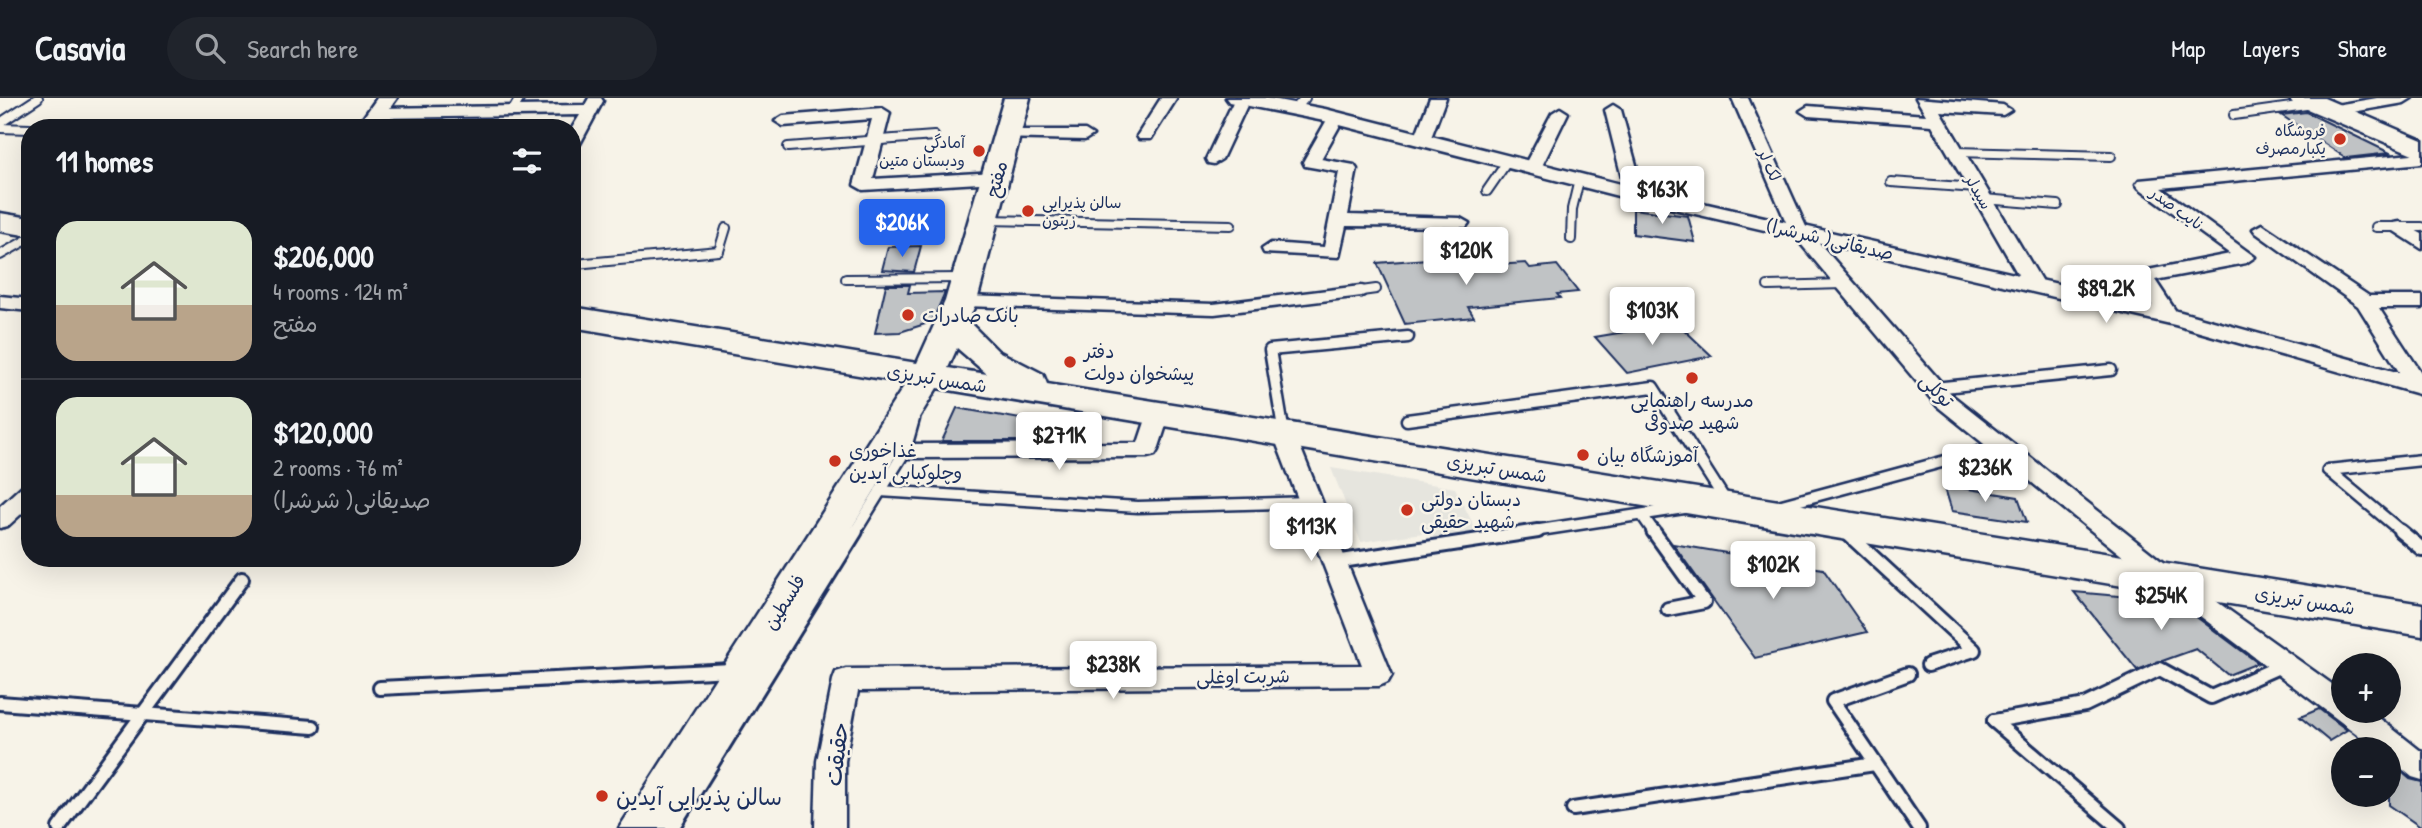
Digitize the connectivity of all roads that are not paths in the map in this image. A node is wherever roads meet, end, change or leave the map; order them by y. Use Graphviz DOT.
graph roads {
  1 [pos="38,98"];
  2 [pos="1017,98"];
  3 [pos="1169,98"];
  4 [pos="1438,98"];
  5 [pos="1740,98"];
  6 [pos="2404,98"];
  7 [pos="1239,99"];
  8 [pos="516,104"];
  9 [pos="593,104"];
  10 [pos="1300,104"];
  11 [pos="2315,104"];
  12 [pos="1930,108"];
  13 [pos="483,110"];
  14 [pos="1613,110"];
  15 [pos="2003,110"];
  16 [pos="1808,111"];
  17 [pos="1560,113"];
  18 [pos="2234,115"];
  19 [pos="374,116"];
  20 [pos="1336,118"];
  21 [pos="347,119"];
  22 [pos="476,119"];
  23 [pos="783,121"];
  24 [pos="0,126"];
  25 [pos="581,127"];
  26 [pos="21,128"];
  27 [pos="1007,135"];
  28 [pos="1085,135"];
  29 [pos="934,136"];
  30 [pos="1145,136"];
  31 [pos="875,139"];
  32 [pos="1422,140"];
  33 [pos="788,147"];
  34 [pos="2422,150"];
  35 [pos="1956,152"];
  36 [pos="2111,156"];
  37 [pos="2422,158"];
  38 [pos="1214,159"];
  39 [pos="1507,162"];
  40 [pos="1532,168"];
  41 [pos="996,177"];
  42 [pos="1579,180"];
  43 [pos="1891,182"];
  44 [pos="1487,191"];
  45 [pos="1635,194"];
  46 [pos="1980,194"];
  47 [pos="2058,205"];
  48 [pos="985,220"];
  49 [pos="1338,220"];
  50 [pos="0,222"];
  51 [pos="1460,223"];
  52 [pos="1231,225"];
  53 [pos="21,226"];
  54 [pos="2400,227"];
  55 [pos="2422,227"];
  56 [pos="726,228"];
  57 [pos="2376,228"];
  58 [pos="2262,229"];
  59 [pos="1799,231"];
  60 [pos="1571,239"];
  61 [pos="21,243"];
  62 [pos="2422,243"];
  63 [pos="1270,250"];
  64 [pos="0,255"];
  65 [pos="581,263"];
  66 [pos="846,279"];
  67 [pos="1844,284"];
  68 [pos="2034,285"];
  69 [pos="1768,286"];
  70 [pos="1376,289"];
  71 [pos="960,300"];
  72 [pos="0,302"];
  73 [pos="2365,302"];
  74 [pos="2422,302"];
  75 [pos="21,304"];
  76 [pos="2169,316"];
  77 [pos="581,319"];
  78 [pos="1408,337"];
  79 [pos="2110,370"];
  80 [pos="927,377"];
  81 [pos="2421,386"];
  82 [pos="1934,388"];
  83 [pos="1102,404"];
  84 [pos="1159,413"];
  85 [pos="1407,420"];
  86 [pos="1284,434"];
  87 [pos="2001,446"];
  88 [pos="905,451"];
  89 [pos="2422,460"];
  90 [pos="880,491"];
  91 [pos="16,497"];
  92 [pos="1311,502"];
  93 [pos="1735,507"];
  94 [pos="1642,515"];
  95 [pos="0,520"];
  96 [pos="1838,524"];
  97 [pos="2422,549"];
  98 [pos="1335,562"];
  99 [pos="2165,577"];
  100 [pos="242,579"];
  101 [pos="1668,609"];
  102 [pos="2422,620"];
  103 [pos="2287,663"];
  104 [pos="1928,664"];
  105 [pos="742,670"];
  106 [pos="1908,674"];
  107 [pos="846,680"];
  108 [pos="380,688"];
  109 [pos="2331,698"];
  110 [pos="0,702"];
  111 [pos="142,714"];
  112 [pos="2365,723"];
  113 [pos="313,727"];
  114 [pos="1875,764"];
  115 [pos="2422,768"];
  116 [pos="1573,809"];
  117 [pos="59,828"];
  118 [pos="643,828"];
  119 [pos="672,828"];
  120 [pos="830,828"];
  121 [pos="1919,828"];
  122 [pos="2119,828"];
  1 -- 24 [label="lane"];
  2 -- 27 [label="main road, مفتح"];
  3 -- 30 [label="street"];
  4 -- 32 [label="street"];
  5 -- 59 [label="street, لک لر"];
  6 -- 11 [label="street"];
  7 -- 10 [label="street, (شرشرا )صدیقانی"];
  7 -- 38 [label="street"];
  8 -- 9 [label="street"];
  8 -- 13 [label="street"];
  9 -- 25 [label="street"];
  10 -- 20 [label="street, (شرشرا )صدیقانی"];
  11 -- 18 [label="lane"];
  11 -- 34 [label="main road"];
  12 -- 15 [label="street"];
  12 -- 16 [label="street"];
  12 -- 35 [label="street, سیدلر"];
  13 -- 19 [label="street"];
  13 -- 22 [label="street"];
  14 -- 45 [label="street"];
  17 -- 40 [label="street"];
  19 -- 21 [label="lane"];
  20 -- 32 [label="street, (شرشرا )صدیقانی"];
  20 -- 49 [label="street"];
  23 -- 31 [label="street"];
  24 -- 26 [label="lane"];
  27 -- 28 [label="street"];
  27 -- 41 [label="main road, مفتح"];
  29 -- 31 [label="lane"];
  31 -- 33 [label="lane"];
  31 -- 41 [label="street"];
  32 -- 39 [label="street, (شرشرا )صدیقانی"];
  35 -- 36 [label="lane"];
  35 -- 46 [label="street, سیدلر"];
  37 -- 76 [label="street, نایب صدر"];
  39 -- 40 [label="street, (شرشرا )صدیقانی"];
  39 -- 44 [label="lane"];
  40 -- 42 [label="street, (شرشرا )صدیقانی"];
  41 -- 48 [label="main road, مفتح"];
  42 -- 45 [label="street, (شرشرا )صدیقانی"];
  42 -- 60 [label="lane"];
  43 -- 46 [label="lane"];
  45 -- 59 [label="street, (شرشرا )صدیقانی"];
  46 -- 47 [label="lane"];
  46 -- 68 [label="street, سیدلر"];
  48 -- 52 [label="lane"];
  48 -- 71 [label="main road, مفتح"];
  49 -- 51 [label="street"];
  49 -- 63 [label="street"];
  50 -- 53 [label="main road"];
  54 -- 55 [label="lane"];
  54 -- 57 [label="lane"];
  54 -- 62 [label="street"];
  56 -- 65 [label="lane"];
  58 -- 73 [label="street"];
  59 -- 67 [label="street, توکلی"];
  59 -- 68 [label="street, (شرشرا )صدیقانی"];
  61 -- 64 [label="lane"];
  66 -- 71 [label="lane"];
  67 -- 69 [label="lane"];
  67 -- 82 [label="street, توکلی"];
  68 -- 76 [label="street, (شرشرا )صدیقانی"];
  70 -- 71 [label="lane"];
  71 -- 80 [label="main road, مفتح"];
  71 -- 83 [label="main road"];
  72 -- 75 [label="street"];
  73 -- 74 [label="street"];
  73 -- 81 [label="street"];
  76 -- 81 [label="street, (شرشرا )صدیقانی"];
  77 -- 80 [label="main road, شمس تبریزی"];
  78 -- 86 [label="lane"];
  79 -- 82 [label="lane"];
  80 -- 83 [label="main road, شمس تبریزی"];
  80 -- 88 [label="lane"];
  80 -- 105 [label="main road, فلسطین"];
  82 -- 87 [label="street, توکلی"];
  83 -- 84 [label="main road, شمس تبریزی"];
  84 -- 86 [label="main road, شمس تبریزی"];
  84 -- 88 [label="street"];
  85 -- 93 [label="lane"];
  86 -- 92 [label="street, شربت اوغلی"];
  86 -- 93 [label="main road, شمس تبریزی"];
  87 -- 93 [label="lane"];
  87 -- 99 [label="street, توکلی"];
  88 -- 90 [label="lane"];
  89 -- 97 [label="lane"];
  90 -- 92 [label="lane"];
  90 -- 119 [label="lane"];
  91 -- 95 [label="street"];
  92 -- 98 [label="street, شربت اوغلی"];
  93 -- 94 [label="lane"];
  93 -- 96 [label="main road, شمس تبریزی"];
  94 -- 98 [label="lane"];
  94 -- 101 [label="lane"];
  96 -- 99 [label="main road, شمس تبریزی"];
  96 -- 104 [label="lane"];
  98 -- 107 [label="street, شربت اوغلی"];
  99 -- 102 [label="main road, شمس تبریزی"];
  99 -- 103 [label="street, توکلی"];
  100 -- 111 [label="lane"];
  103 -- 109 [label="street, توکلی"];
  103 -- 122 [label="lane"];
  105 -- 108 [label="lane"];
  105 -- 118 [label="main road, فلسطین"];
  106 -- 114 [label="lane"];
  107 -- 120 [label="street, حقیقت"];
  110 -- 111 [label="lane"];
  111 -- 113 [label="lane"];
  111 -- 117 [label="lane"];
  112 -- 115 [label="street"];
  114 -- 116 [label="lane"];
  114 -- 121 [label="lane"];
}
